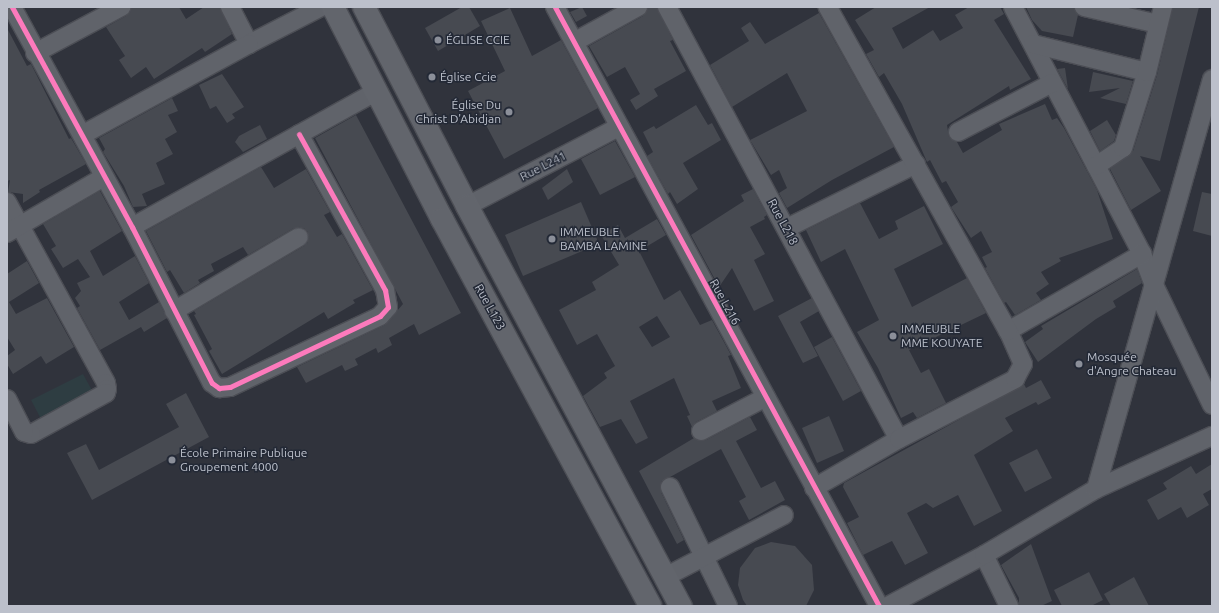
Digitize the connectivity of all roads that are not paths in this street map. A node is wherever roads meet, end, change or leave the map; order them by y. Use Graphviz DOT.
graph roads {
  1 [pos="12,7"];
  2 [pos="121,7"];
  3 [pos="230,7"];
  4 [pos="321,7"];
  5 [pos="333,7"];
  6 [pos="364,7"];
  7 [pos="555,7"];
  8 [pos="638,7"];
  9 [pos="667,7"];
  10 [pos="828,7"];
  11 [pos="1013,7"];
  12 [pos="1084,7"];
  13 [pos="1163,7"];
  14 [pos="1158,24"];
  15 [pos="574,42"];
  16 [pos="249,44"];
  17 [pos="1033,44"];
  18 [pos="35,53"];
  19 [pos="1147,72"];
  20 [pos="1212,79"];
  21 [pos="1052,83"];
  22 [pos="376,92"];
  23 [pos="619,127"];
  24 [pos="1204,127"];
  25 [pos="958,132"];
  26 [pos="299,134"];
  27 [pos="82,135"];
  28 [pos="916,164"];
  29 [pos="1096,166"];
  30 [pos="104,177"];
  31 [pos="7,202"];
  32 [pos="467,206"];
  33 [pos="132,227"];
  34 [pos="787,228"];
  35 [pos="13,230"];
  36 [pos="299,237"];
  37 [pos="1142,254"];
  38 [pos="1154,285"];
  39 [pos="174,311"];
  40 [pos="1008,331"];
  41 [pos="766,397"];
  42 [pos="7,399"];
  43 [pos="1212,405"];
  44 [pos="701,431"];
  45 [pos="1212,436"];
  46 [pos="899,438"];
  47 [pos="670,488"];
  48 [pos="814,488"];
  49 [pos="1096,490"];
  50 [pos="784,516"];
  51 [pos="984,555"];
  52 [pos="705,559"];
  53 [pos="665,578"];
  54 [pos="650,606"];
  55 [pos="681,606"];
  56 [pos="728,606"];
  57 [pos="879,606"];
  58 [pos="888,606"];
  59 [pos="1009,606"];
  1 -- 18 [label="street"];
  2 -- 18 [label="street"];
  3 -- 16 [label="street"];
  4 -- 16 [label="street"];
  5 -- 22 [label="main road, Rue L123"];
  6 -- 32 [label="main road"];
  7 -- 15 [label="street, Rue L216"];
  8 -- 15 [label="street"];
  9 -- 34 [label="street, Rue L218"];
  10 -- 28 [label="street"];
  11 -- 17 [label="street"];
  12 -- 14 [label="street"];
  13 -- 14 [label="street"];
  14 -- 19 [label="street"];
  15 -- 23 [label="street, Rue L216"];
  16 -- 27 [label="street"];
  17 -- 19 [label="street"];
  17 -- 21 [label="street"];
  18 -- 27 [label="street"];
  19 -- 29 [label="street"];
  20 -- 24 [label="street"];
  21 -- 25 [label="street"];
  21 -- 29 [label="street"];
  22 -- 26 [label="street"];
  22 -- 54 [label="main road, Rue L123"];
  23 -- 32 [label="street, Rue L241"];
  23 -- 41 [label="street, Rue L216"];
  24 -- 38 [label="street"];
  26 -- 33 [label="street"];
  26 -- 39 [label="street"];
  27 -- 30 [label="street"];
  28 -- 34 [label="street"];
  28 -- 40 [label="street"];
  29 -- 37 [label="street"];
  30 -- 33 [label="street"];
  30 -- 35 [label="street"];
  31 -- 35 [label="street"];
  32 -- 53 [label="main road"];
  33 -- 39 [label="street"];
  34 -- 46 [label="street, Rue L218"];
  35 -- 42 [label="street"];
  36 -- 39 [label="street"];
  37 -- 38 [label="street"];
  37 -- 40 [label="street"];
  38 -- 43 [label="street"];
  38 -- 49 [label="street"];
  40 -- 46 [label="street"];
  41 -- 44 [label="street"];
  41 -- 48 [label="street, Rue L216"];
  45 -- 49 [label="street"];
  46 -- 48 [label="street"];
  47 -- 52 [label="street"];
  48 -- 57 [label="street, Rue L216"];
  49 -- 51 [label="street"];
  50 -- 52 [label="street"];
  51 -- 58 [label="street"];
  51 -- 59 [label="street"];
  52 -- 53 [label="street"];
  52 -- 56 [label="street"];
  53 -- 55 [label="main road"];
}
